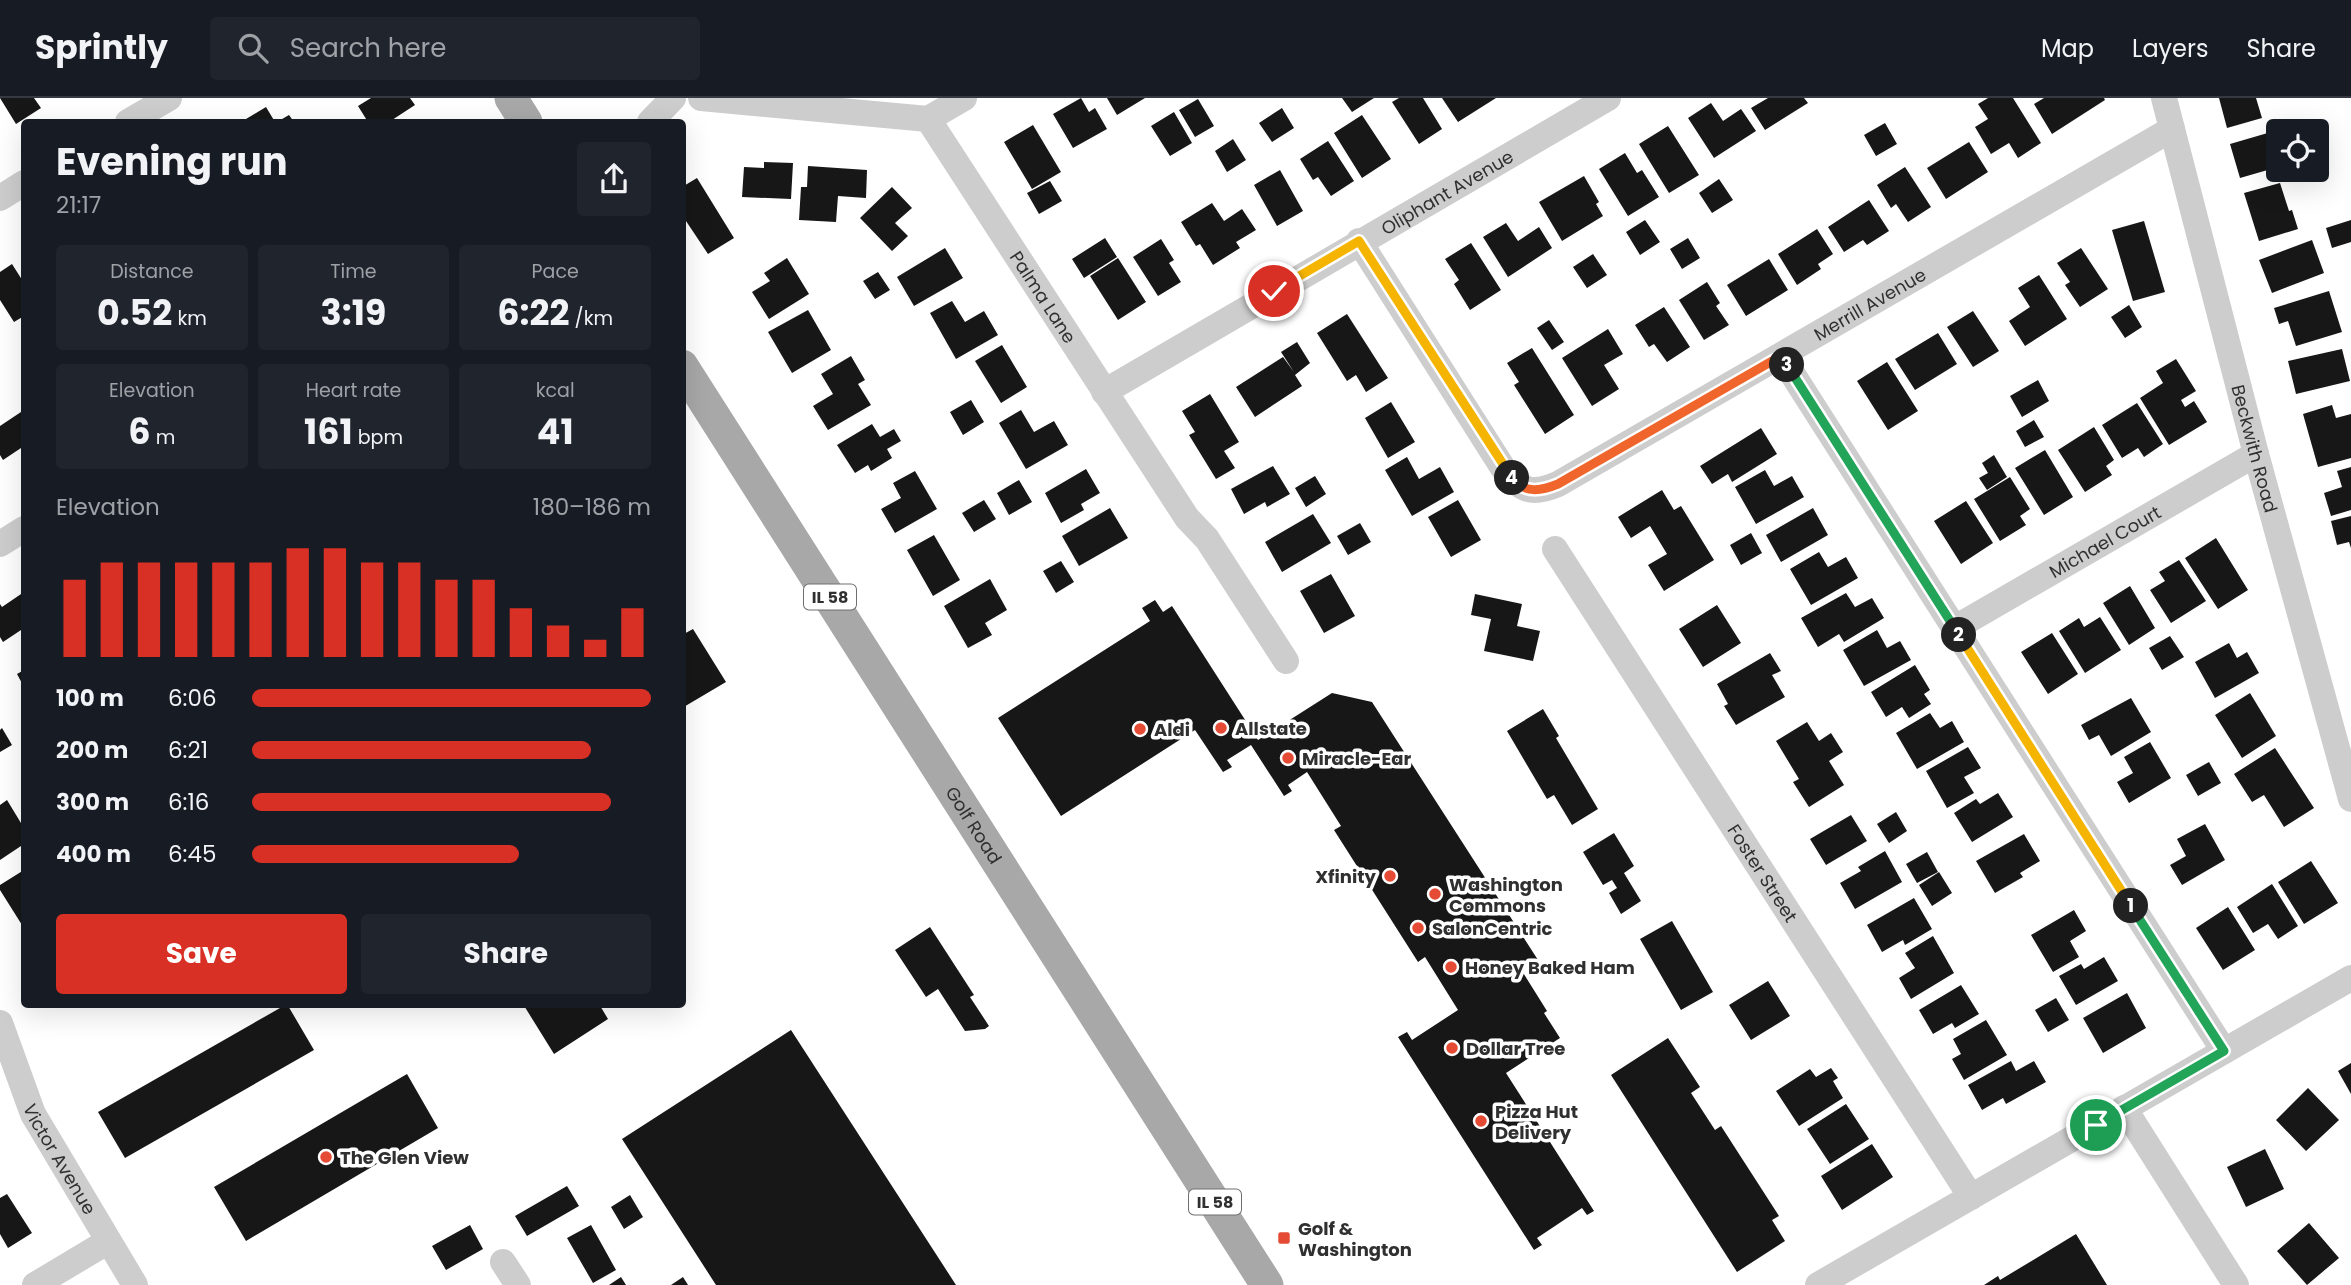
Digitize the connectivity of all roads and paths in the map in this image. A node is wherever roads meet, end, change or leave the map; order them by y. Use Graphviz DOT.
graph roads {
  1 [pos="169,98"];
  2 [pos="511,98"];
  3 [pos="673,98"];
  4 [pos="701,98"];
  5 [pos="964,98"];
  6 [pos="1608,98"];
  7 [pos="2164,98"];
  8 [pos="133,119"];
  9 [pos="524,119"];
  10 [pos="653,119"];
  11 [pos="928,119"];
  12 [pos="2172,128"];
  13 [pos="21,185"];
  14 [pos="0,198"];
  15 [pos="1359,241"];
  16 [pos="1781,356"];
  17 [pos="686,372"];
  18 [pos="1104,392"];
  19 [pos="2256,454"];
  20 [pos="21,531"];
  21 [pos="0,544"];
  22 [pos="1555,549"];
  23 [pos="1955,628"];
  24 [pos="1286,661"];
  25 [pos="2351,799"];
  26 [pos="2351,978"];
  27 [pos="0,1023"];
  28 [pos="2224,1051"];
  29 [pos="2124,1108"];
  30 [pos="1971,1196"];
  31 [pos="107,1242"];
  32 [pos="503,1262"];
  33 [pos="35,1285"];
  34 [pos="135,1285"];
  35 [pos="518,1285"];
  36 [pos="1267,1285"];
  37 [pos="1818,1285"];
  38 [pos="2236,1285"];
  1 -- 8 [label="street"];
  2 -- 9 [label="main road"];
  3 -- 10 [label="street"];
  4 -- 11 [label="street"];
  5 -- 11 [label="street"];
  6 -- 15 [label="street, Oliphant Avenue"];
  7 -- 12 [label="street, Beckwith Road"];
  11 -- 18 [label="street, Palma Lane"];
  12 -- 16 [label="street, Merrill Avenue"];
  12 -- 19 [label="street, Beckwith Road"];
  13 -- 14 [label="street"];
  15 -- 16 [label="street, Merrill Avenue"];
  15 -- 18 [label="street, Oliphant Avenue"];
  16 -- 23 [label="street"];
  17 -- 36 [label="main road, Golf Road / IL 58"];
  18 -- 24 [label="street, Palma Lane"];
  19 -- 23 [label="street, Michael Court"];
  19 -- 25 [label="street, Beckwith Road"];
  20 -- 21 [label="street"];
  22 -- 30 [label="street, Foster Street"];
  23 -- 28 [label="street"];
  26 -- 28 [label="street"];
  27 -- 31 [label="street, Victor Avenue"];
  28 -- 29 [label="street"];
  29 -- 30 [label="street"];
  29 -- 38 [label="street"];
  30 -- 37 [label="street"];
  31 -- 33 [label="street"];
  31 -- 34 [label="street, Victor Avenue"];
  32 -- 35 [label="street"];
}
